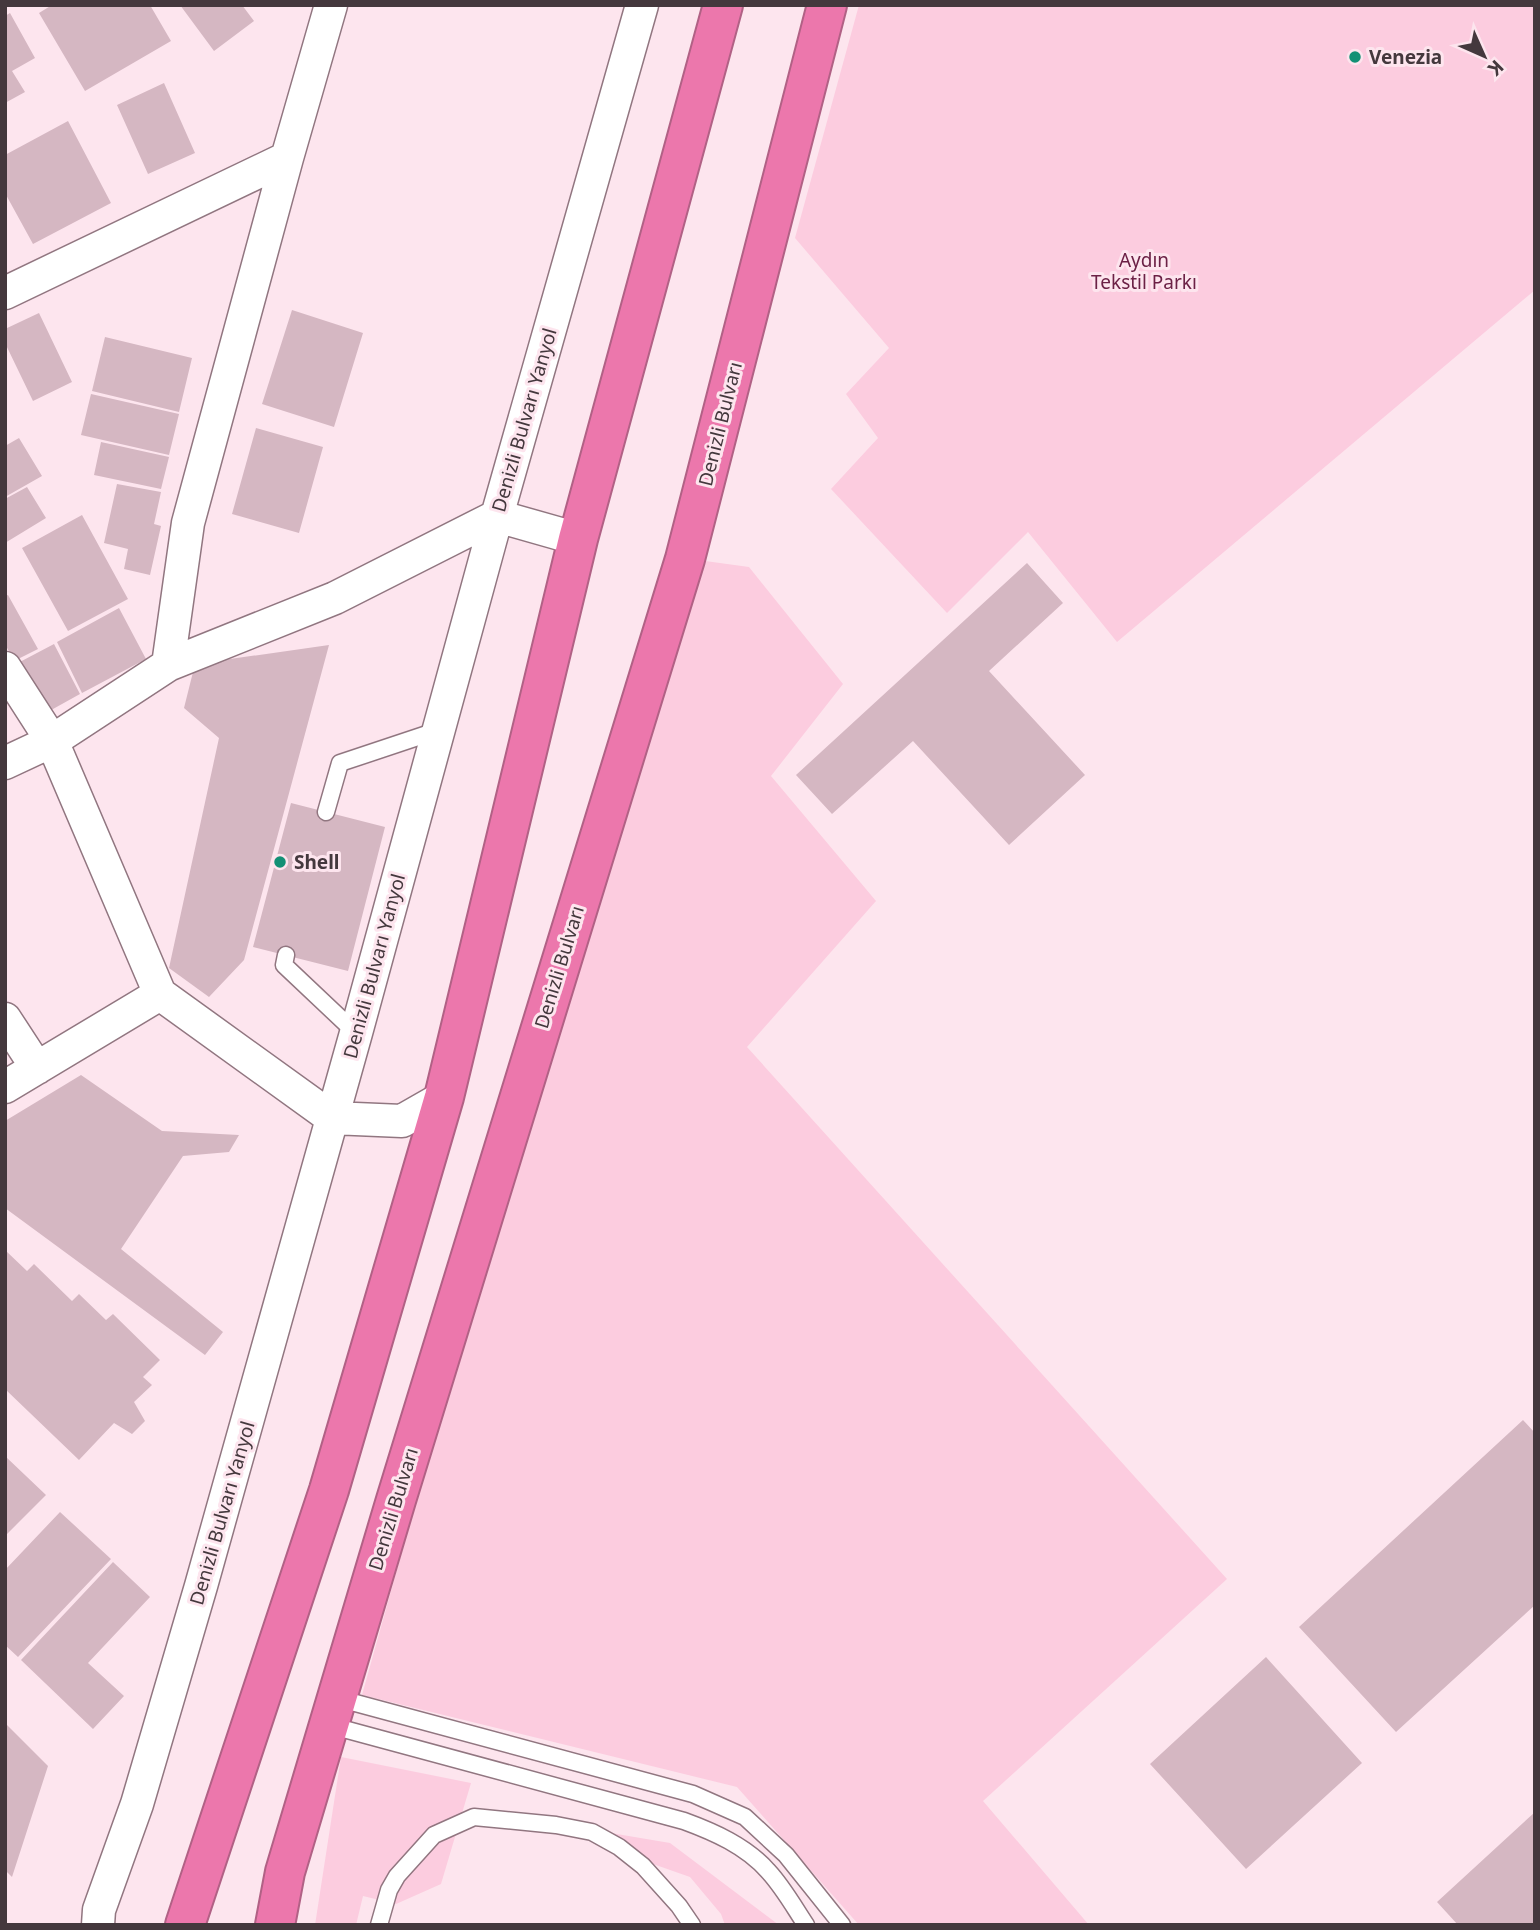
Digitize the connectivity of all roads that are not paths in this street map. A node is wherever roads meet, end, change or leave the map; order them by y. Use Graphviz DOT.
graph roads {
  1 [pos="331,5"];
  2 [pos="642,5"];
  3 [pos="723,5"];
  4 [pos="827,5"];
  5 [pos="287,158"];
  6 [pos="5,293"];
  7 [pos="496,516"];
  8 [pos="578,539"];
  9 [pos="168,665"];
  10 [pos="5,668"];
  11 [pos="439,730"];
  12 [pos="52,741"];
  13 [pos="5,763"];
  14 [pos="326,812"];
  15 [pos="286,955"];
  16 [pos="160,994"];
  17 [pos="5,1019"];
  18 [pos="356,1034"];
  19 [pos="37,1068"];
  20 [pos="5,1087"];
  21 [pos="444,1097"];
  22 [pos="332,1118"];
  23 [pos="333,1711"];
  24 [pos="98,1925"];
  25 [pos="186,1925"];
  26 [pos="275,1925"];
  27 [pos="379,1925"];
  28 [pos="692,1925"];
  29 [pos="806,1925"];
  30 [pos="842,1925"];
  1 -- 5 [label="street"];
  2 -- 7 [label="street, Denizli Bulvarı Yanyol"];
  3 -- 8 [label="highway"];
  4 -- 23 [label="highway, Denizli Bulvarı"];
  5 -- 6 [label="street"];
  5 -- 9 [label="street"];
  7 -- 8 [label="street"];
  7 -- 9 [label="street"];
  7 -- 11 [label="street, Denizli Bulvarı Yanyol"];
  8 -- 21 [label="highway"];
  9 -- 12 [label="street"];
  10 -- 12 [label="street"];
  11 -- 14 [label="lane"];
  11 -- 18 [label="street, Denizli Bulvarı Yanyol"];
  12 -- 13 [label="street"];
  12 -- 16 [label="street"];
  15 -- 18 [label="lane"];
  16 -- 19 [label="street"];
  16 -- 22 [label="street"];
  17 -- 19 [label="street"];
  18 -- 22 [label="street, Denizli Bulvarı Yanyol"];
  19 -- 20 [label="street"];
  21 -- 22 [label="street"];
  21 -- 25 [label="highway"];
  22 -- 24 [label="street, Denizli Bulvarı Yanyol"];
  23 -- 26 [label="highway, Denizli Bulvarı"];
  23 -- 29 [label="lane"];
  23 -- 30 [label="lane"];
  27 -- 28 [label="lane"];
}
